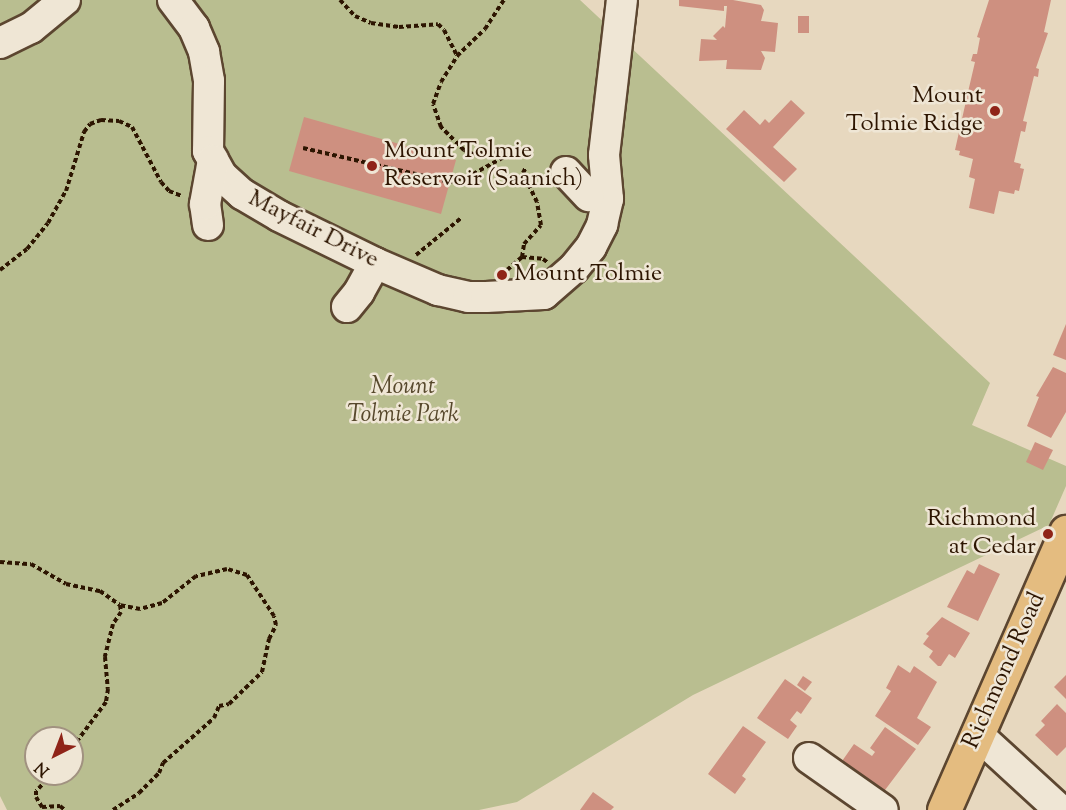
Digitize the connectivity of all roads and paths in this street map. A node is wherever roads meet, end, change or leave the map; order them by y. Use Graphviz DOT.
graph roads {
  1 [pos="65,0"];
  2 [pos="174,0"];
  3 [pos="340,0"];
  4 [pos="504,0"];
  5 [pos="622,0"];
  6 [pos="0,43"];
  7 [pos="457,56"];
  8 [pos="303,148"];
  9 [pos="604,155"];
  10 [pos="213,160"];
  11 [pos="526,167"];
  12 [pos="566,171"];
  13 [pos="588,196"];
  14 [pos="207,214"];
  15 [pos="461,218"];
  16 [pos="522,257"];
  17 [pos="534,257"];
  18 [pos="375,263"];
  19 [pos="0,270"];
  20 [pos="402,275"];
  21 [pos="512,285"];
  22 [pos="347,307"];
  23 [pos="1066,532"];
  24 [pos="0,561"];
  25 [pos="120,605"];
  26 [pos="84,732"];
  27 [pos="977,734"];
  28 [pos="809,758"];
  29 [pos="41,786"];
  30 [pos="65,810"];
  31 [pos="113,810"];
  32 [pos="883,810"];
  33 [pos="944,810"];
  34 [pos="1060,810"];
  1 -- 6 [label="street"];
  2 -- 10 [label="street, Mayfair Drive"];
  3 -- 7 [label="path"];
  4 -- 7 [label="path"];
  5 -- 9 [label="street, Mayfair Drive"];
  7 -- 8 [label="path"];
  9 -- 13 [label="street, Mayfair Drive"];
  9 -- 21 [label="street, Mayfair Drive"];
  10 -- 14 [label="street"];
  10 -- 18 [label="street, Mayfair Drive"];
  11 -- 16 [label="path"];
  12 -- 13 [label="street"];
  13 -- 21 [label="street, Mayfair Drive"];
  14 -- 19 [label="path"];
  15 -- 20 [label="path"];
  16 -- 17 [label="path"];
  16 -- 21 [label="path"];
  18 -- 20 [label="street, Mayfair Drive"];
  18 -- 22 [label="street"];
  20 -- 21 [label="street, Mayfair Drive"];
  23 -- 27 [label="main road, Richmond Road"];
  24 -- 25 [label="path"];
  25 -- 26 [label="path"];
  25 -- 31 [label="path"];
  27 -- 33 [label="main road, Richmond Road"];
  27 -- 34 [label="street"];
  28 -- 32 [label="street"];
  29 -- 30 [label="path"];
}
